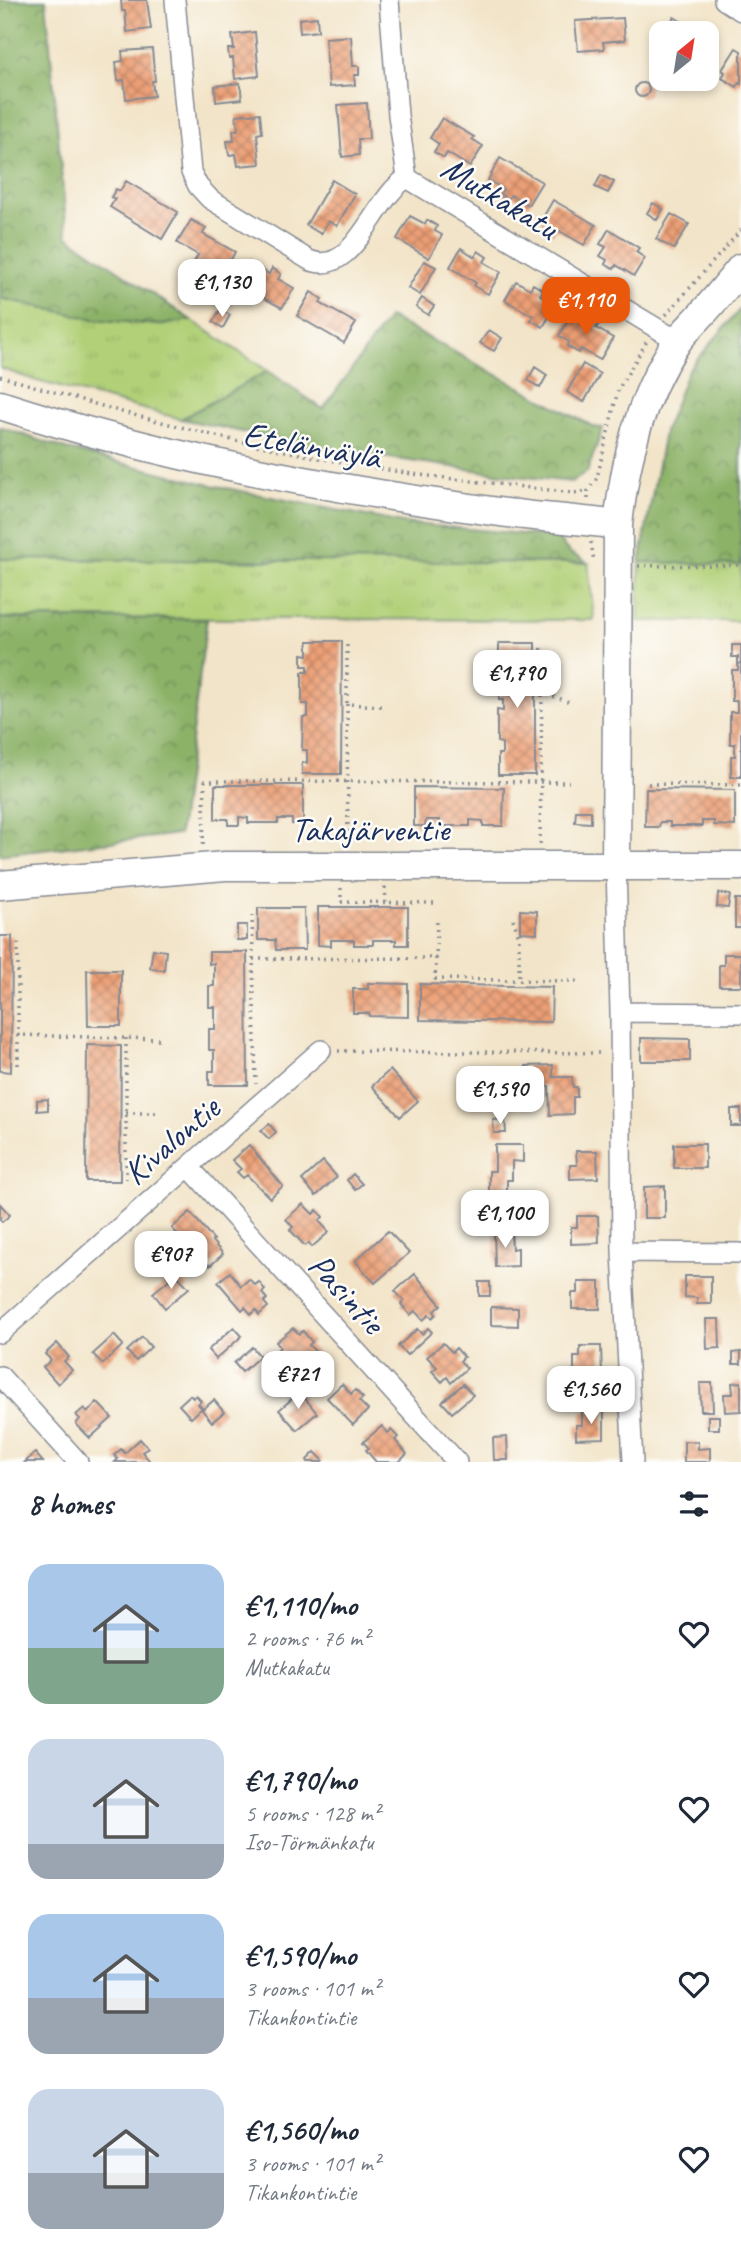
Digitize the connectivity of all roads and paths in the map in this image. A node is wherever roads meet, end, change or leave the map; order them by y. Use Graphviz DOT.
graph roads {
  1 [pos="175,0"];
  2 [pos="389,0"];
  3 [pos="398,0"];
  4 [pos="724,0"];
  5 [pos="741,11"];
  6 [pos="407,178"];
  7 [pos="741,268"];
  8 [pos="678,341"];
  9 [pos="0,376"];
  10 [pos="0,405"];
  11 [pos="588,491"];
  12 [pos="618,525"];
  13 [pos="741,565"];
  14 [pos="618,567"];
  15 [pos="347,645"];
  16 [pos="541,648"];
  17 [pos="542,692"];
  18 [pos="572,703"];
  19 [pos="347,704"];
  20 [pos="381,706"];
  21 [pos="348,781"];
  22 [pos="541,782"];
  23 [pos="569,782"];
  24 [pos="648,784"];
  25 [pos="741,785"];
  26 [pos="540,845"];
  27 [pos="203,846"];
  28 [pos="344,855"];
  29 [pos="616,866"];
  30 [pos="741,866"];
  31 [pos="0,885"];
  32 [pos="436,903"];
  33 [pos="253,915"];
  34 [pos="437,918"];
  35 [pos="513,919"];
  36 [pos="18,943"];
  37 [pos="436,958"];
  38 [pos="253,959"];
  39 [pos="519,981"];
  40 [pos="577,981"];
  41 [pos="620,1012"];
  42 [pos="741,1013"];
  43 [pos="18,1035"];
  44 [pos="126,1038"];
  45 [pos="160,1039"];
  46 [pos="321,1050"];
  47 [pos="620,1053"];
  48 [pos="18,1069"];
  49 [pos="257,1106"];
  50 [pos="126,1113"];
  51 [pos="159,1113"];
  52 [pos="189,1167"];
  53 [pos="126,1179"];
  54 [pos="622,1252"];
  55 [pos="741,1253"];
  56 [pos="0,1333"];
  57 [pos="0,1376"];
  58 [pos="78,1462"];
  59 [pos="457,1462"];
  60 [pos="633,1462"];
  1 -- 6 [label="street"];
  2 -- 3 [label="street"];
  2 -- 6 [label="street, Mutkakatu"];
  4 -- 5 [label="street"];
  6 -- 8 [label="street, Mutkakatu"];
  7 -- 8 [label="street"];
  8 -- 12 [label="street"];
  9 -- 11 [label="path"];
  10 -- 12 [label="street, Etelänväylä"];
  12 -- 14 [label="street"];
  13 -- 14 [label="path"];
  14 -- 29 [label="street"];
  15 -- 19 [label="path"];
  16 -- 17 [label="path"];
  17 -- 18 [label="path"];
  17 -- 22 [label="path"];
  19 -- 20 [label="path"];
  19 -- 21 [label="path"];
  21 -- 22 [label="path"];
  21 -- 27 [label="path"];
  21 -- 28 [label="path"];
  22 -- 23 [label="path"];
  22 -- 26 [label="path"];
  24 -- 25 [label="path"];
  28 -- 29 [label="street, Takajärventie"];
  28 -- 31 [label="street, Takajärventie"];
  28 -- 32 [label="path"];
  29 -- 30 [label="street, Takajärventie"];
  29 -- 41 [label="street"];
  33 -- 38 [label="path"];
  34 -- 37 [label="path"];
  35 -- 39 [label="path"];
  36 -- 43 [label="path"];
  37 -- 38 [label="path"];
  37 -- 39 [label="path"];
  38 -- 49 [label="path"];
  39 -- 40 [label="path"];
  41 -- 42 [label="street"];
  41 -- 47 [label="street"];
  43 -- 44 [label="path"];
  43 -- 48 [label="path"];
  44 -- 45 [label="path"];
  44 -- 50 [label="path"];
  46 -- 47 [label="path"];
  46 -- 49 [label="street, Kivalontie"];
  47 -- 54 [label="street"];
  49 -- 52 [label="street, Kivalontie"];
  50 -- 51 [label="path"];
  50 -- 53 [label="path"];
  52 -- 56 [label="street, Kivalontie"];
  52 -- 59 [label="street, Pasintie"];
  54 -- 55 [label="street"];
  54 -- 60 [label="street"];
  57 -- 58 [label="street"];
}
